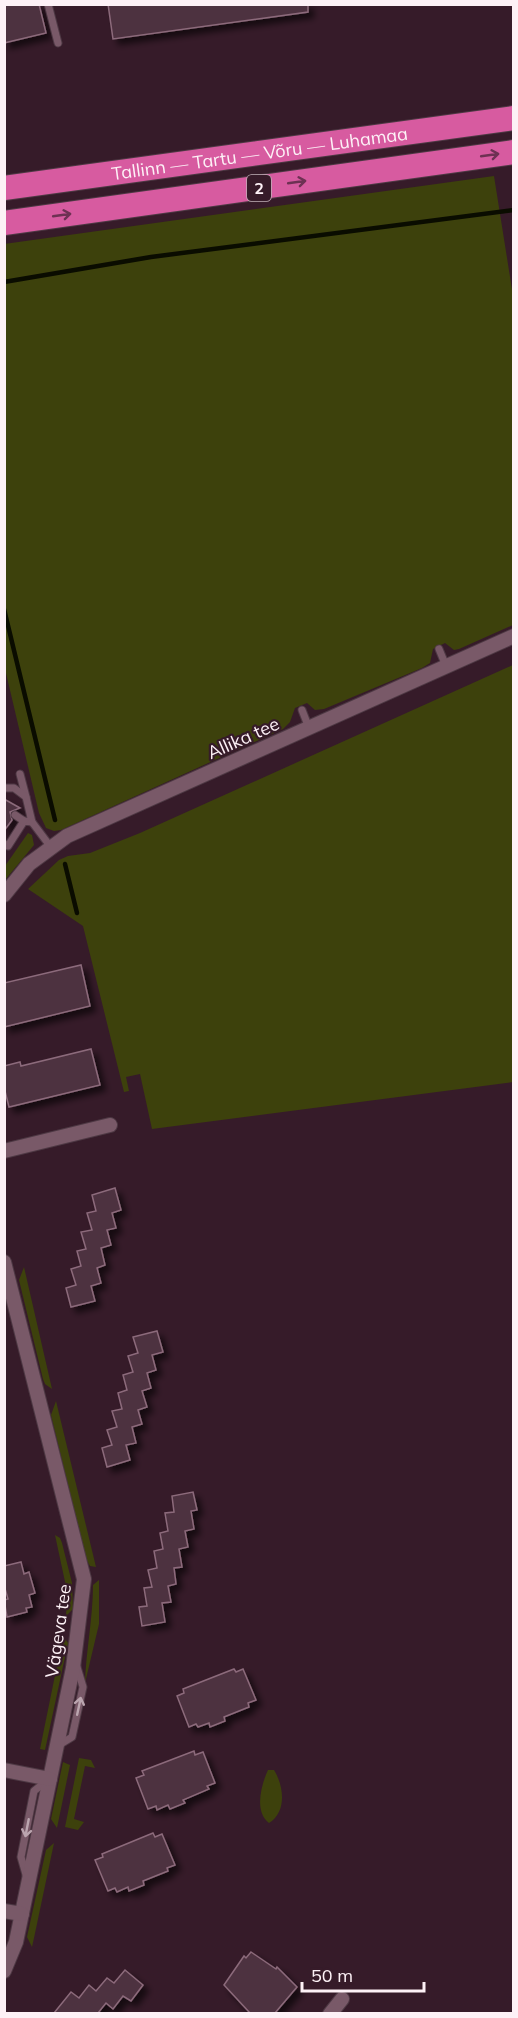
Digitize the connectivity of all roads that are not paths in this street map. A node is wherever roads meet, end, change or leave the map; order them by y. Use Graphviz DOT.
graph roads {
  1 [pos="48,4"];
  2 [pos="58,43"];
  3 [pos="513,118"];
  4 [pos="513,152"];
  5 [pos="4,188"];
  6 [pos="4,223"];
  7 [pos="513,636"];
  8 [pos="439,649"];
  9 [pos="446,666"];
  10 [pos="302,710"];
  11 [pos="309,728"];
  12 [pos="20,774"];
  13 [pos="4,788"];
  14 [pos="26,797"];
  15 [pos="15,815"];
  16 [pos="28,822"];
  17 [pos="9,825"];
  18 [pos="18,830"];
  19 [pos="50,846"];
  20 [pos="6,847"];
  21 [pos="4,895"];
  22 [pos="110,1125"];
  23 [pos="4,1151"];
  24 [pos="4,1262"];
  25 [pos="4,1770"];
  26 [pos="50,1779"];
  27 [pos="4,1911"];
  28 [pos="22,1914"];
  29 [pos="4,1971"];
  30 [pos="342,1999"];
  31 [pos="330,2013"];
  1 -- 2 [label="lane"];
  3 -- 5 [label="highway, Tallinn — Tartu — Võru — Luhamaa / 2"];
  6 -- 4 [label="highway, Tallinn — Tartu — Võru — Luhamaa / 2, one-way"];
  7 -- 9 [label="street, Allika tee"];
  8 -- 9 [label="lane"];
  9 -- 11 [label="street, Allika tee"];
  10 -- 11 [label="lane"];
  11 -- 19 [label="street, Allika tee"];
  12 -- 14 [label="lane"];
  13 -- 14 [label="lane"];
  14 -- 16 [label="lane"];
  15 -- 16 [label="lane"];
  16 -- 18 [label="lane"];
  16 -- 19 [label="lane"];
  17 -- 18 [label="lane"];
  18 -- 20 [label="lane"];
  19 -- 21 [label="street, Allika tee"];
  22 -- 23 [label="street"];
  24 -- 26 [label="street, Vägeva tee"];
  25 -- 26 [label="street"];
  26 -- 28 [label="street, Vägeva tee"];
  27 -- 28 [label="street"];
  28 -- 29 [label="street, Vägeva tee"];
  30 -- 31 [label="street"];
}
